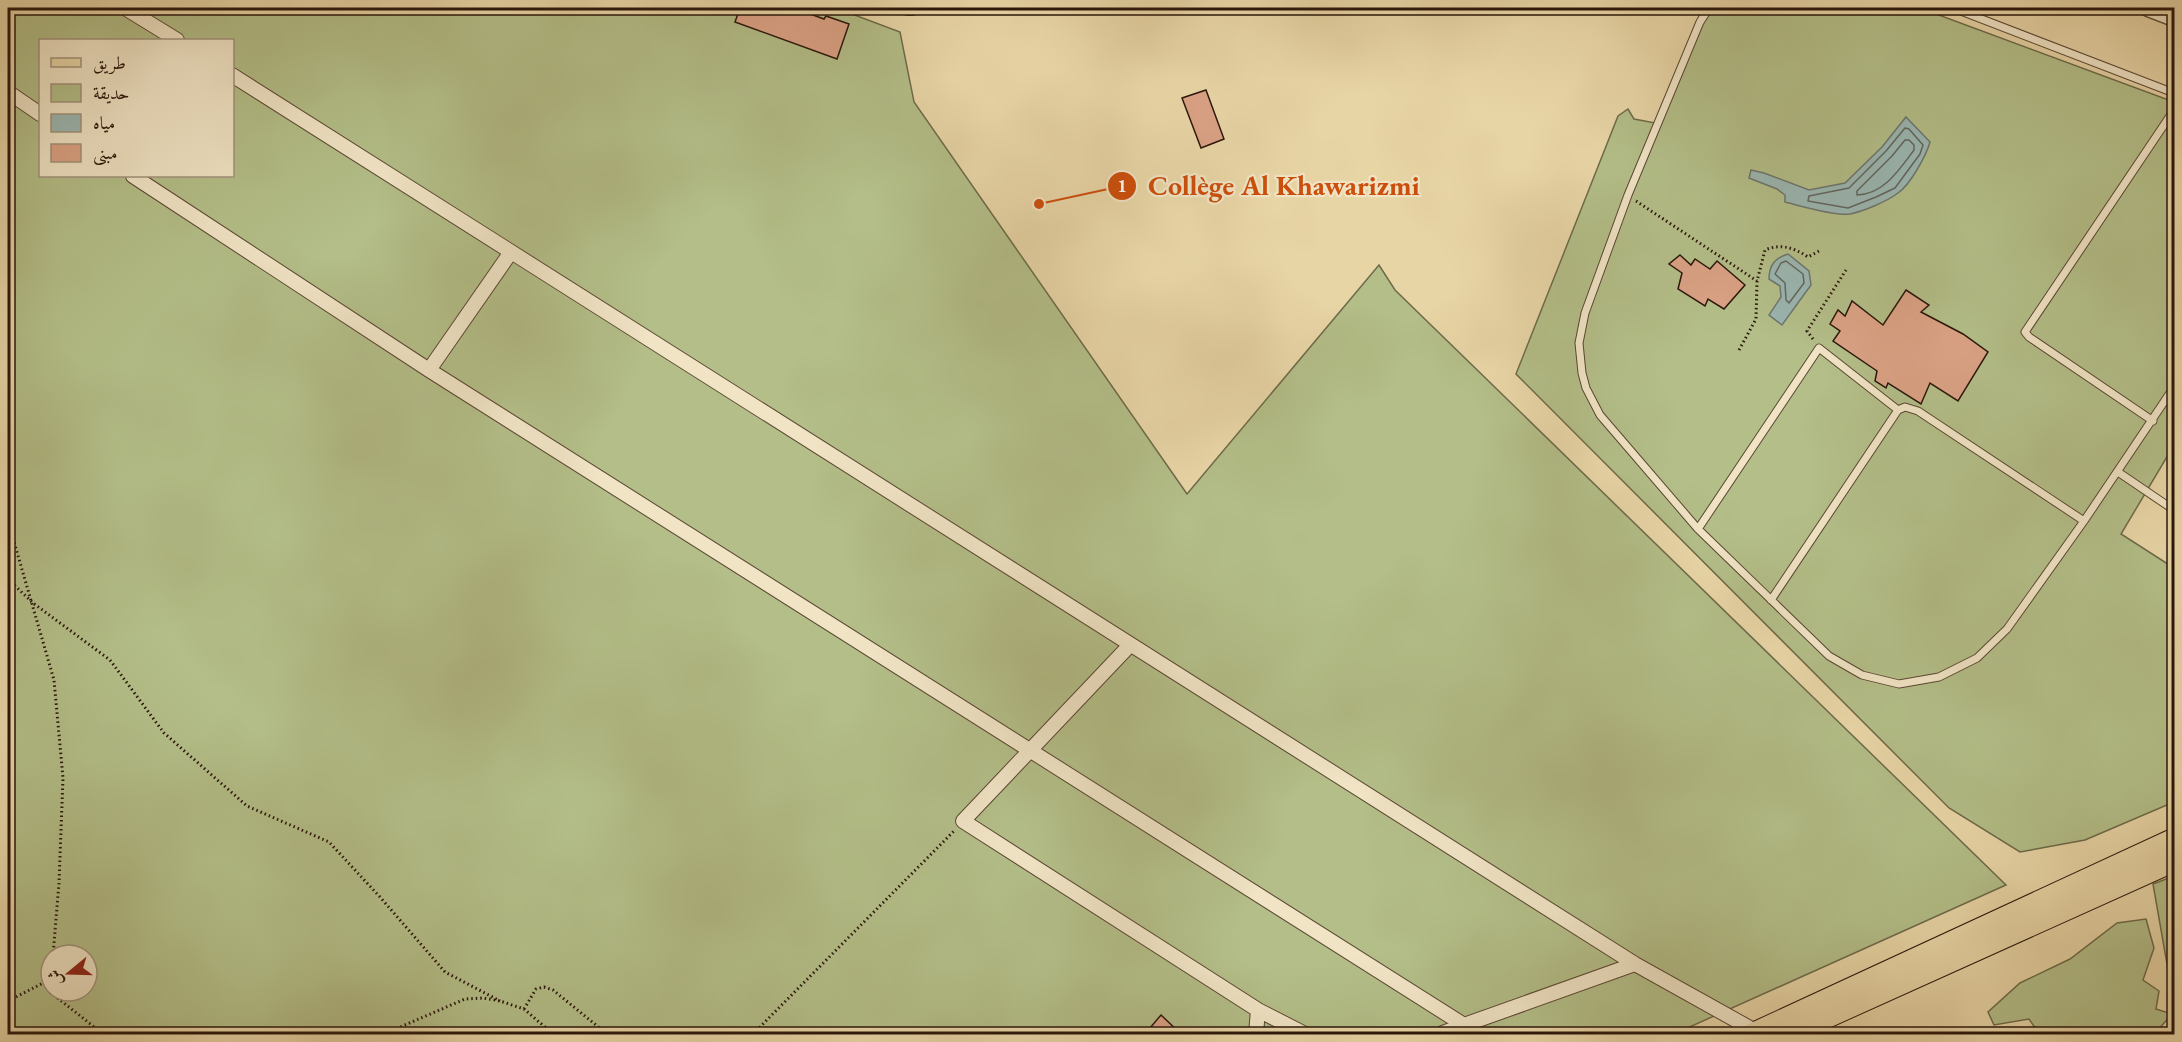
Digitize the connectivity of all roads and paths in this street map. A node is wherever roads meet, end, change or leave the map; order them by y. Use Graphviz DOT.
graph roads {
  1 [pos="125,8"];
  2 [pos="1709,8"];
  3 [pos="1953,8"];
  4 [pos="2148,8"];
  5 [pos="2175,18"];
  6 [pos="175,39"];
  7 [pos="234,76"];
  8 [pos="8,92"];
  9 [pos="2175,93"];
  10 [pos="2175,110"];
  11 [pos="39,113"];
  12 [pos="135,177"];
  13 [pos="1628,195"];
  14 [pos="1819,251"];
  15 [pos="511,252"];
  16 [pos="1846,270"];
  17 [pos="1757,280"];
  18 [pos="1820,348"];
  19 [pos="1739,350"];
  20 [pos="429,370"];
  21 [pos="2175,387"];
  22 [pos="1898,410"];
  23 [pos="2153,421"];
  24 [pos="2118,472"];
  25 [pos="2175,510"];
  26 [pos="8,521"];
  27 [pos="2084,521"];
  28 [pos="1698,529"];
  29 [pos="8,579"];
  30 [pos="1771,600"];
  31 [pos="33,603"];
  32 [pos="1130,645"];
  33 [pos="1030,752"];
  34 [pos="963,821"];
  35 [pos="2175,839"];
  36 [pos="2175,861"];
  37 [pos="54,943"];
  38 [pos="1635,964"];
  39 [pos="39,985"];
  40 [pos="8,1001"];
  41 [pos="500,1001"];
  42 [pos="64,1003"];
  43 [pos="524,1009"];
  44 [pos="1258,1010"];
  45 [pos="1464,1025"];
  46 [pos="1755,1033"];
  47 [pos="103,1035"];
  48 [pos="384,1035"];
  49 [pos="553,1035"];
  50 [pos="607,1035"];
  51 [pos="753,1035"];
  52 [pos="1256,1035"];
  53 [pos="1305,1035"];
  54 [pos="1440,1035"];
  55 [pos="1790,1035"];
  1 -- 6 [label="street"];
  2 -- 13 [label="lane"];
  3 -- 9 [label="lane"];
  4 -- 5 [label="street"];
  7 -- 15 [label="street"];
  8 -- 11 [label="street"];
  10 -- 23 [label="lane"];
  12 -- 20 [label="street"];
  13 -- 17 [label="path"];
  13 -- 28 [label="lane"];
  14 -- 17 [label="path"];
  15 -- 20 [label="street"];
  15 -- 32 [label="street"];
  16 -- 18 [label="path"];
  17 -- 19 [label="path"];
  18 -- 22 [label="lane"];
  18 -- 28 [label="lane"];
  20 -- 33 [label="street"];
  21 -- 23 [label="lane"];
  22 -- 27 [label="lane"];
  22 -- 30 [label="lane"];
  23 -- 24 [label="lane"];
  24 -- 25 [label="lane"];
  24 -- 27 [label="lane"];
  26 -- 31 [label="path"];
  27 -- 30 [label="lane"];
  28 -- 30 [label="lane"];
  29 -- 31 [label="path"];
  31 -- 37 [label="path"];
  31 -- 41 [label="path"];
  32 -- 33 [label="street"];
  32 -- 38 [label="street"];
  33 -- 34 [label="street"];
  33 -- 45 [label="street"];
  34 -- 44 [label="street"];
  34 -- 51 [label="path"];
  35 -- 46 [label="main road"];
  36 -- 55 [label="main road"];
  38 -- 45 [label="street"];
  38 -- 46 [label="street"];
  39 -- 40 [label="path"];
  41 -- 43 [label="path"];
  41 -- 48 [label="path"];
  42 -- 47 [label="path"];
  43 -- 49 [label="path"];
  43 -- 50 [label="path"];
  44 -- 52 [label="street"];
  44 -- 53 [label="street"];
  45 -- 54 [label="street"];
}
